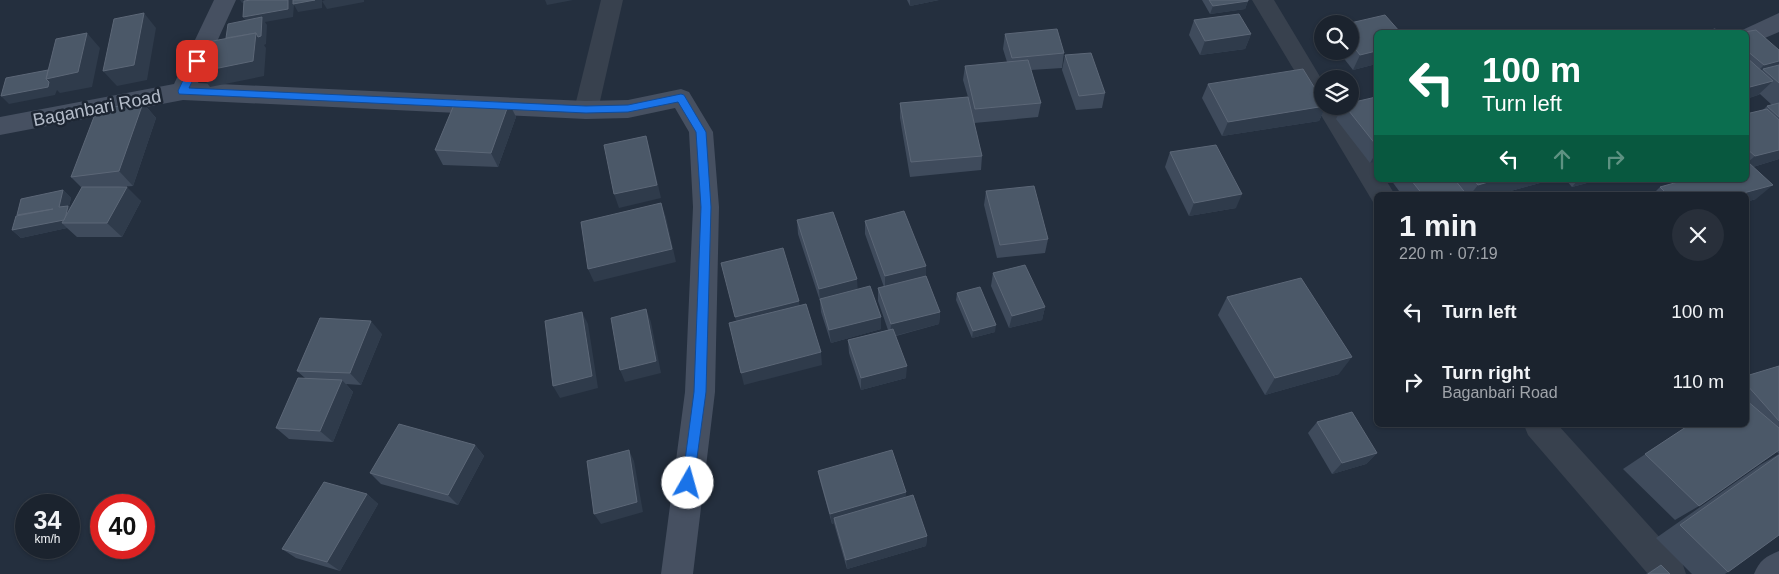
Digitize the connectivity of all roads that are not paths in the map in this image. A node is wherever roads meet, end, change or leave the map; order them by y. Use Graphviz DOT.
graph roads {
  1 [pos="225,0"];
  2 [pos="612,0"];
  3 [pos="1263,0"];
  4 [pos="1779,21"];
  5 [pos="1751,45"];
  6 [pos="1314,86"];
  7 [pos="183,91"];
  8 [pos="586,110"];
  9 [pos="1333,115"];
  10 [pos="0,126"];
  11 [pos="1380,192"];
  12 [pos="1541,427"];
  13 [pos="1779,567"];
  14 [pos="677,574"];
  15 [pos="1670,574"];
  16 [pos="1770,574"];
  1 -- 7 [label="street, Baganbari Road"];
  2 -- 8 [label="street"];
  3 -- 6 [label="street"];
  4 -- 5 [label="street"];
  7 -- 8 [label="street"];
  7 -- 10 [label="street, Baganbari Road"];
  8 -- 14 [label="street"];
  9 -- 11 [label="street"];
  12 -- 15 [label="street"];
  13 -- 16 [label="street"];
}
